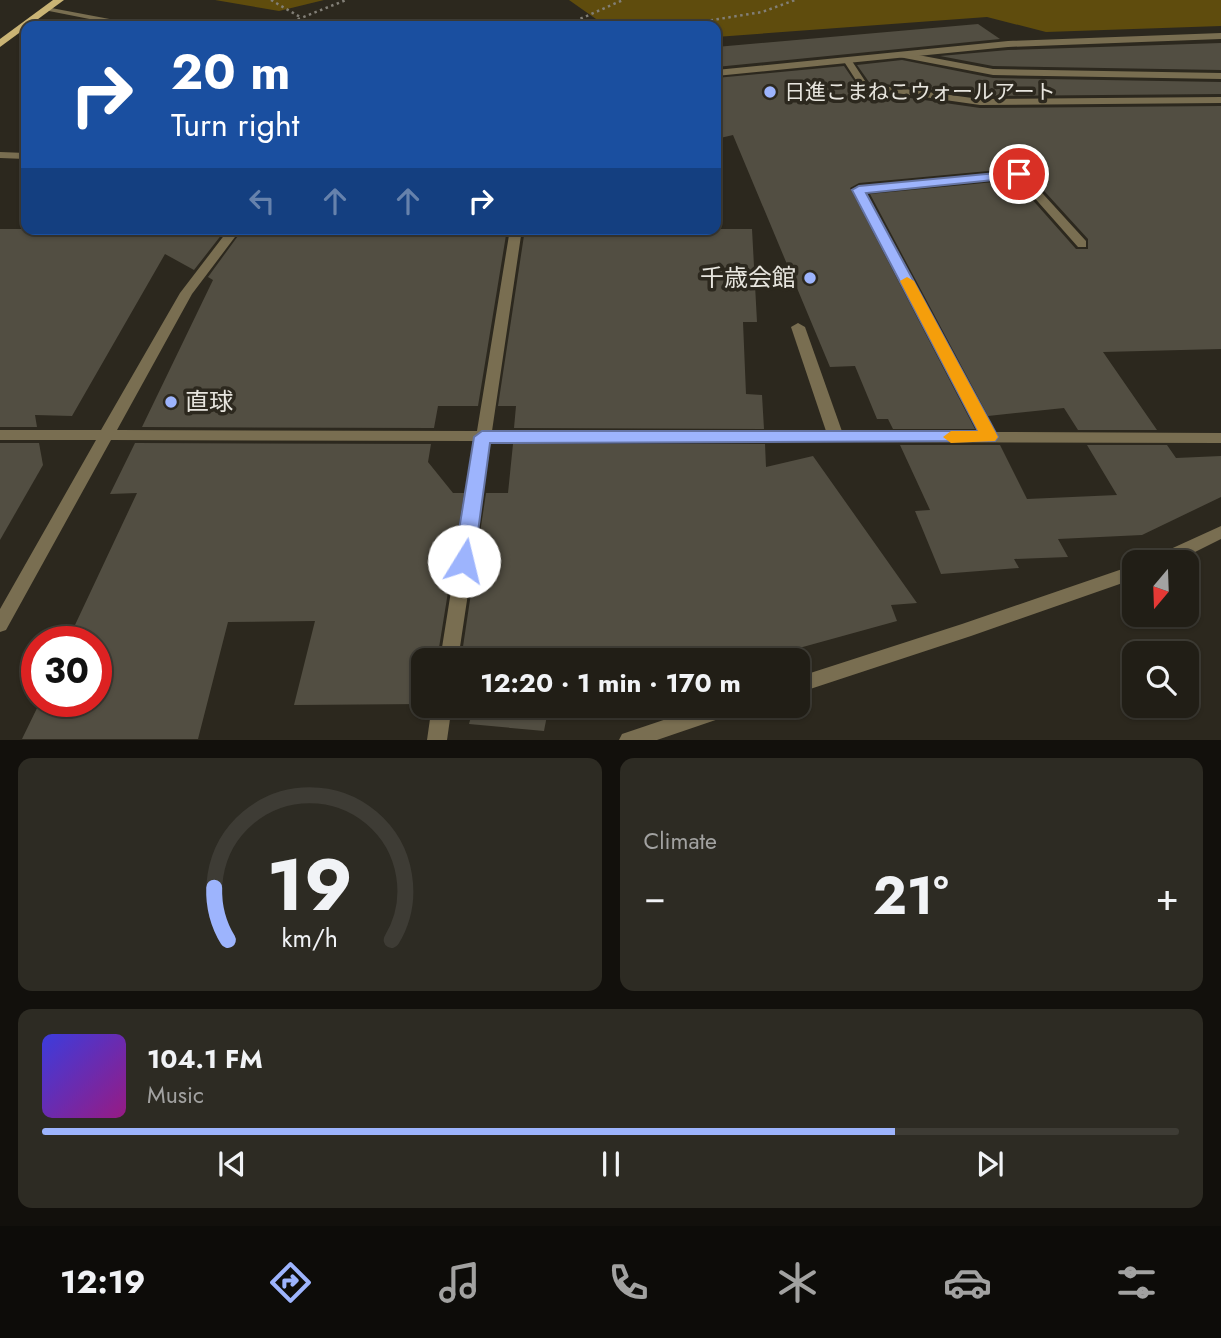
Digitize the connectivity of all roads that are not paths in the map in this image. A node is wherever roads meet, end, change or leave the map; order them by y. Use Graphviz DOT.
graph roads {
  1 [pos="59,0"];
  2 [pos="49,9"];
  3 [pos="32,21"];
  4 [pos="110,21"];
  5 [pos="21,29"];
  6 [pos="1221,36"];
  7 [pos="0,44"];
  8 [pos="902,55"];
  9 [pos="847,60"];
  10 [pos="721,73"];
  11 [pos="1221,76"];
  12 [pos="1221,100"];
  13 [pos="0,155"];
  14 [pos="21,156"];
  15 [pos="230,235"];
  16 [pos="515,235"];
  17 [pos="1083,244"];
  18 [pos="798,327"];
  19 [pos="0,435"];
  20 [pos="104,435"];
  21 [pos="482,437"];
  22 [pos="836,437"];
  23 [pos="989,437"];
  24 [pos="1221,438"];
  25 [pos="1221,532"];
  26 [pos="1184,550"];
  27 [pos="1122,576"];
  28 [pos="0,625"];
  29 [pos="451,648"];
  30 [pos="810,681"];
  31 [pos="440,718"];
  32 [pos="696,718"];
  33 [pos="437,740"];
  34 [pos="629,740"];
  1 -- 2 [label="main road"];
  2 -- 3 [label="main road"];
  2 -- 4 [label="street"];
  5 -- 7 [label="main road"];
  6 -- 8 [label="street"];
  8 -- 9 [label="street"];
  8 -- 11 [label="street"];
  9 -- 10 [label="street"];
  9 -- 12 [label="street"];
  13 -- 14 [label="street"];
  15 -- 20 [label="street"];
  16 -- 21 [label="street"];
  17 -- 23 [label="street"];
  18 -- 22 [label="street"];
  19 -- 20 [label="street"];
  20 -- 21 [label="street"];
  20 -- 28 [label="street"];
  21 -- 22 [label="street"];
  21 -- 29 [label="street"];
  22 -- 23 [label="street"];
  23 -- 24 [label="street"];
  25 -- 26 [label="street"];
  27 -- 30 [label="street"];
  31 -- 33 [label="street"];
  32 -- 34 [label="street"];
}
